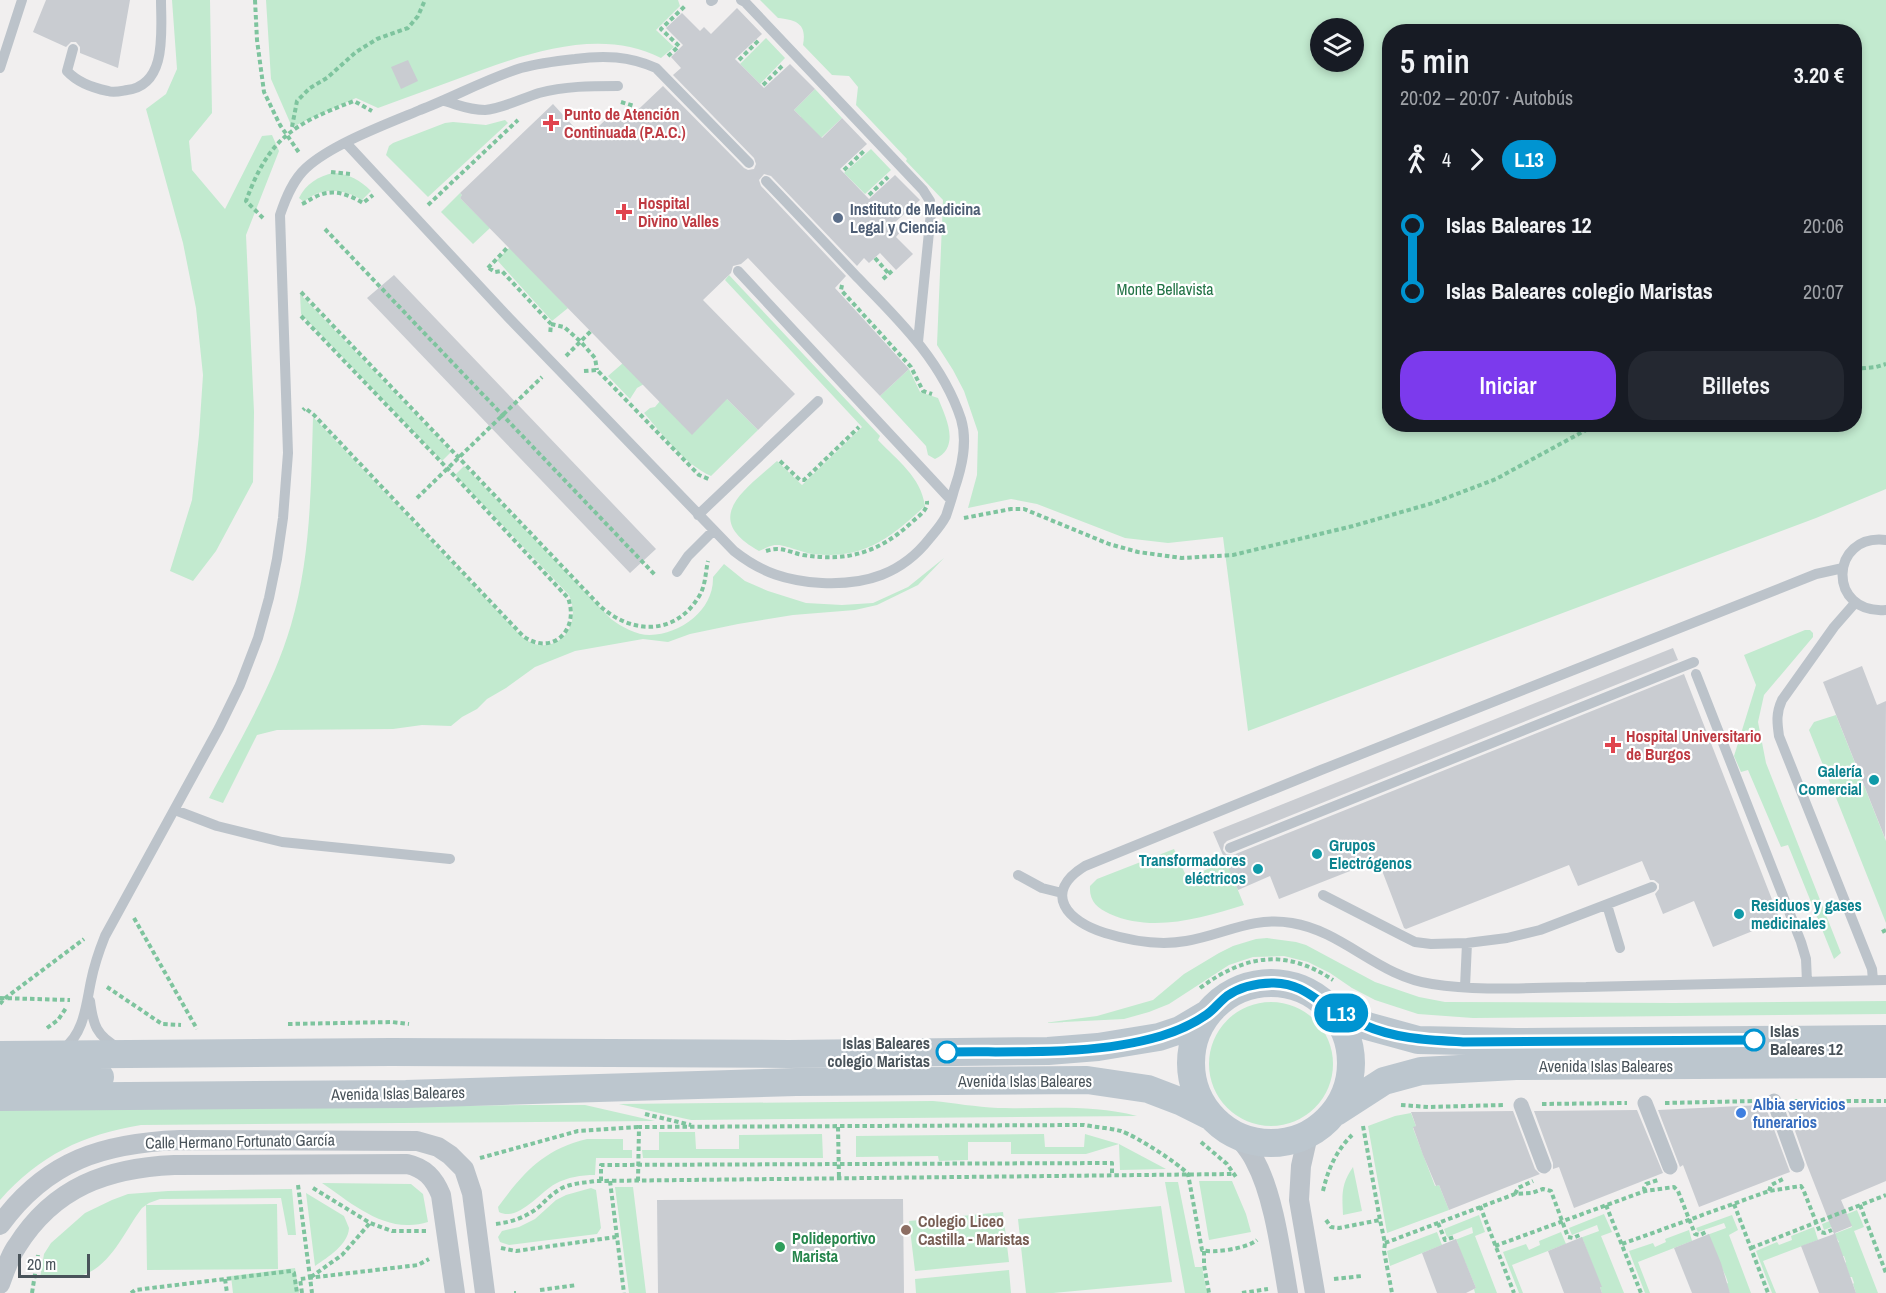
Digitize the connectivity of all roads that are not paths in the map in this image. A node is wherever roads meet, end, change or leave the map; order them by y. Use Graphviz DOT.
graph roads {
  1 [pos="22,0"];
  2 [pos="160,0"];
  3 [pos="741,0"];
  4 [pos="73,50"];
  5 [pos="0,68"];
  6 [pos="618,86"];
  7 [pos="444,101"];
  8 [pos="346,143"];
  9 [pos="749,163"];
  10 [pos="766,181"];
  11 [pos="738,271"];
  12 [pos="918,342"];
  13 [pos="818,401"];
  14 [pos="951,500"];
  15 [pos="698,516"];
  16 [pos="713,531"];
  17 [pos="1883,536"];
  18 [pos="1843,568"];
  19 [pos="677,572"];
  20 [pos="1856,603"];
  21 [pos="1886,610"];
  22 [pos="174,810"];
  23 [pos="1230,848"];
  24 [pos="450,859"];
  25 [pos="1018,875"];
  26 [pos="1652,887"];
  27 [pos="1062,893"];
  28 [pos="1323,895"];
  29 [pos="1607,905"];
  30 [pos="1467,943"];
  31 [pos="1620,948"];
  32 [pos="1873,980"];
  33 [pos="1886,980"];
  34 [pos="1807,982"];
  35 [pos="1465,987"];
  36 [pos="89,994"];
  37 [pos="1334,996"];
  38 [pos="1203,1002"];
  39 [pos="1886,1039"];
  40 [pos="50,1042"];
  41 [pos="789,1054"];
  42 [pos="0,1055"];
  43 [pos="133,1055"];
  44 [pos="1886,1064"];
  45 [pos="442,1075"];
  46 [pos="0,1076"];
  47 [pos="796,1082"];
  48 [pos="0,1097"];
  49 [pos="1774,1101"];
  50 [pos="1645,1103"];
  51 [pos="1521,1105"];
  52 [pos="1336,1112"];
  53 [pos="1204,1128"];
  54 [pos="1308,1135"];
  55 [pos="1239,1137"];
  56 [pos="1797,1165"];
  57 [pos="1544,1166"];
  58 [pos="1670,1167"];
  59 [pos="0,1225"];
  60 [pos="481,1264"];
  61 [pos="452,1266"];
  62 [pos="0,1284"];
  63 [pos="1320,1286"];
  64 [pos="455,1293"];
  65 [pos="485,1293"];
  66 [pos="1288,1293"];
  1 -- 5 [label="lane"];
  2 -- 4 [label="lane"];
  3 -- 12 [label="lane"];
  6 -- 7 [label="lane"];
  7 -- 8 [label="lane"];
  7 -- 9 [label="lane"];
  8 -- 15 [label="lane"];
  8 -- 22 [label="lane"];
  10 -- 12 [label="lane"];
  11 -- 14 [label="lane"];
  12 -- 14 [label="lane"];
  13 -- 15 [label="lane"];
  14 -- 16 [label="lane"];
  15 -- 16 [label="lane"];
  16 -- 19 [label="lane"];
  17 -- 18 [label="lane"];
  18 -- 20 [label="lane"];
  18 -- 27 [label="lane"];
  20 -- 21 [label="lane"];
  20 -- 32 [label="lane"];
  22 -- 24 [label="lane"];
  22 -- 36 [label="lane"];
  23 -- 34 [label="lane"];
  25 -- 27 [label="lane"];
  26 -- 29 [label="lane"];
  27 -- 35 [label="lane"];
  28 -- 30 [label="lane"];
  29 -- 30 [label="lane"];
  29 -- 31 [label="lane"];
  30 -- 35 [label="lane"];
  32 -- 33 [label="lane"];
  32 -- 34 [label="lane"];
  34 -- 35 [label="lane"];
  36 -- 40 [label="lane"];
  36 -- 43 [label="lane"];
  37 -- 38 [label="main road"];
  37 -- 39 [label="main road, Avenida Islas Baleares"];
  37 -- 52 [label="main road"];
  38 -- 41 [label="main road, Avenida Islas Baleares"];
  38 -- 53 [label="main road"];
  40 -- 42 [label="main road, Avenida Islas Baleares"];
  40 -- 43 [label="main road, Avenida Islas Baleares"];
  41 -- 43 [label="main road, Avenida Islas Baleares"];
  41 -- 45 [label="main road, Avenida Islas Baleares"];
  44 -- 52 [label="main road, Avenida Islas Baleares"];
  45 -- 46 [label="main road, Avenida Islas Baleares"];
  45 -- 47 [label="main road, Avenida Islas Baleares"];
  47 -- 48 [label="main road, Avenida Islas Baleares"];
  47 -- 53 [label="main road, Avenida Islas Baleares"];
  49 -- 56 [label="street"];
  50 -- 58 [label="street"];
  51 -- 57 [label="street"];
  52 -- 54 [label="main road"];
  53 -- 55 [label="main road"];
  54 -- 55 [label="main road"];
  54 -- 63 [label="street"];
  55 -- 66 [label="street"];
  59 -- 60 [label="street, Calle Hermano Fortunato García"];
  60 -- 61 [label="street"];
  60 -- 65 [label="street"];
  61 -- 62 [label="street, Calle Hermano Fortunato García"];
  61 -- 64 [label="street"];
}
